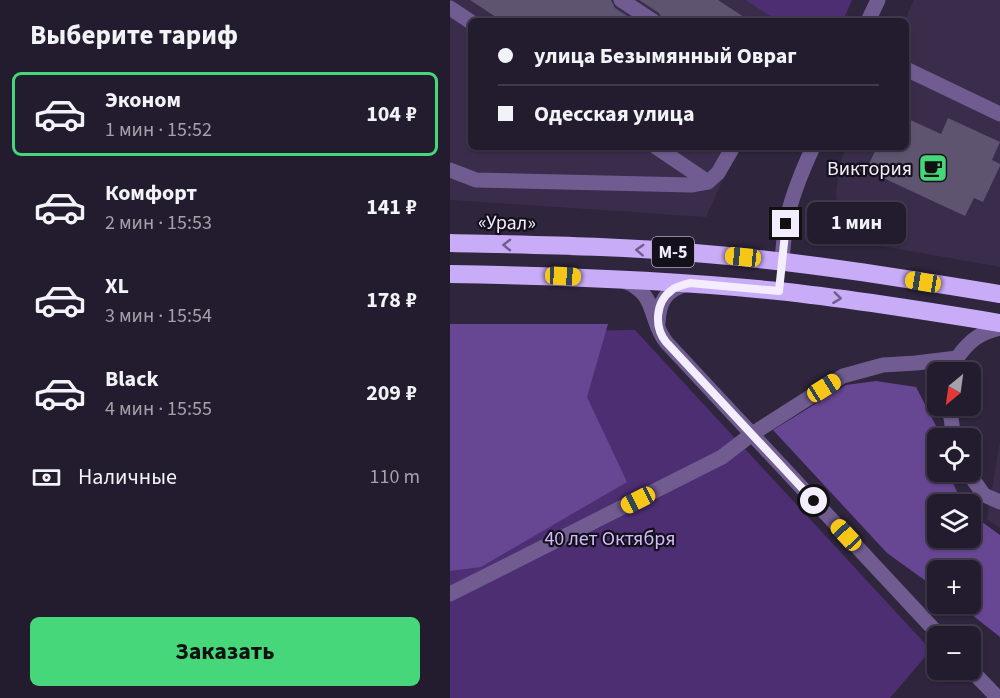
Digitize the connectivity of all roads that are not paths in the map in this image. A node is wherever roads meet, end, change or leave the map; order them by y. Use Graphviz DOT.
graph roads {
  1 [pos="621,0"];
  2 [pos="878,0"];
  3 [pos="450,8"];
  4 [pos="648,18"];
  5 [pos="869,18"];
  6 [pos="468,20"];
  7 [pos="909,70"];
  8 [pos="1000,114"];
  9 [pos="660,150"];
  10 [pos="731,150"];
  11 [pos="812,150"];
  12 [pos="450,170"];
  13 [pos="708,182"];
  14 [pos="450,243"];
  15 [pos="782,261"];
  16 [pos="450,274"];
  17 [pos="618,278"];
  18 [pos="690,283"];
  19 [pos="779,291"];
  20 [pos="1000,294"];
  21 [pos="952,316"];
  22 [pos="1000,323"];
  23 [pos="657,326"];
  24 [pos="1000,328"];
  25 [pos="959,359"];
  26 [pos="752,434"];
  27 [pos="975,482"];
  28 [pos="1000,502"];
  29 [pos="450,594"];
  30 [pos="931,626"];
  31 [pos="981,680"];
  32 [pos="998,698"];
  1 -- 4 [label="street"];
  2 -- 5 [label="street"];
  3 -- 6 [label="street"];
  7 -- 8 [label="street"];
  9 -- 13 [label="street"];
  10 -- 13 [label="street"];
  11 -- 15 [label="street"];
  12 -- 13 [label="street"];
  15 -- 14 [label="highway, «Урал» / М-5, one-way"];
  15 -- 19 [label="highway"];
  15 -- 20 [label="highway, М-5"];
  16 -- 17 [label="highway, М-5"];
  17 -- 18 [label="highway, М-5"];
  17 -- 23 [label="street"];
  18 -- 19 [label="highway, М-5"];
  18 -- 23 [label="street"];
  19 -- 21 [label="highway, М-5, one-way"];
  21 -- 22 [label="highway, М-5"];
  21 -- 25 [label="street"];
  23 -- 26 [label="street"];
  24 -- 25 [label="street"];
  25 -- 26 [label="street"];
  26 -- 29 [label="street"];
  26 -- 30 [label="street"];
  27 -- 28 [label="street"];
  31 -- 32 [label="street"];
}
